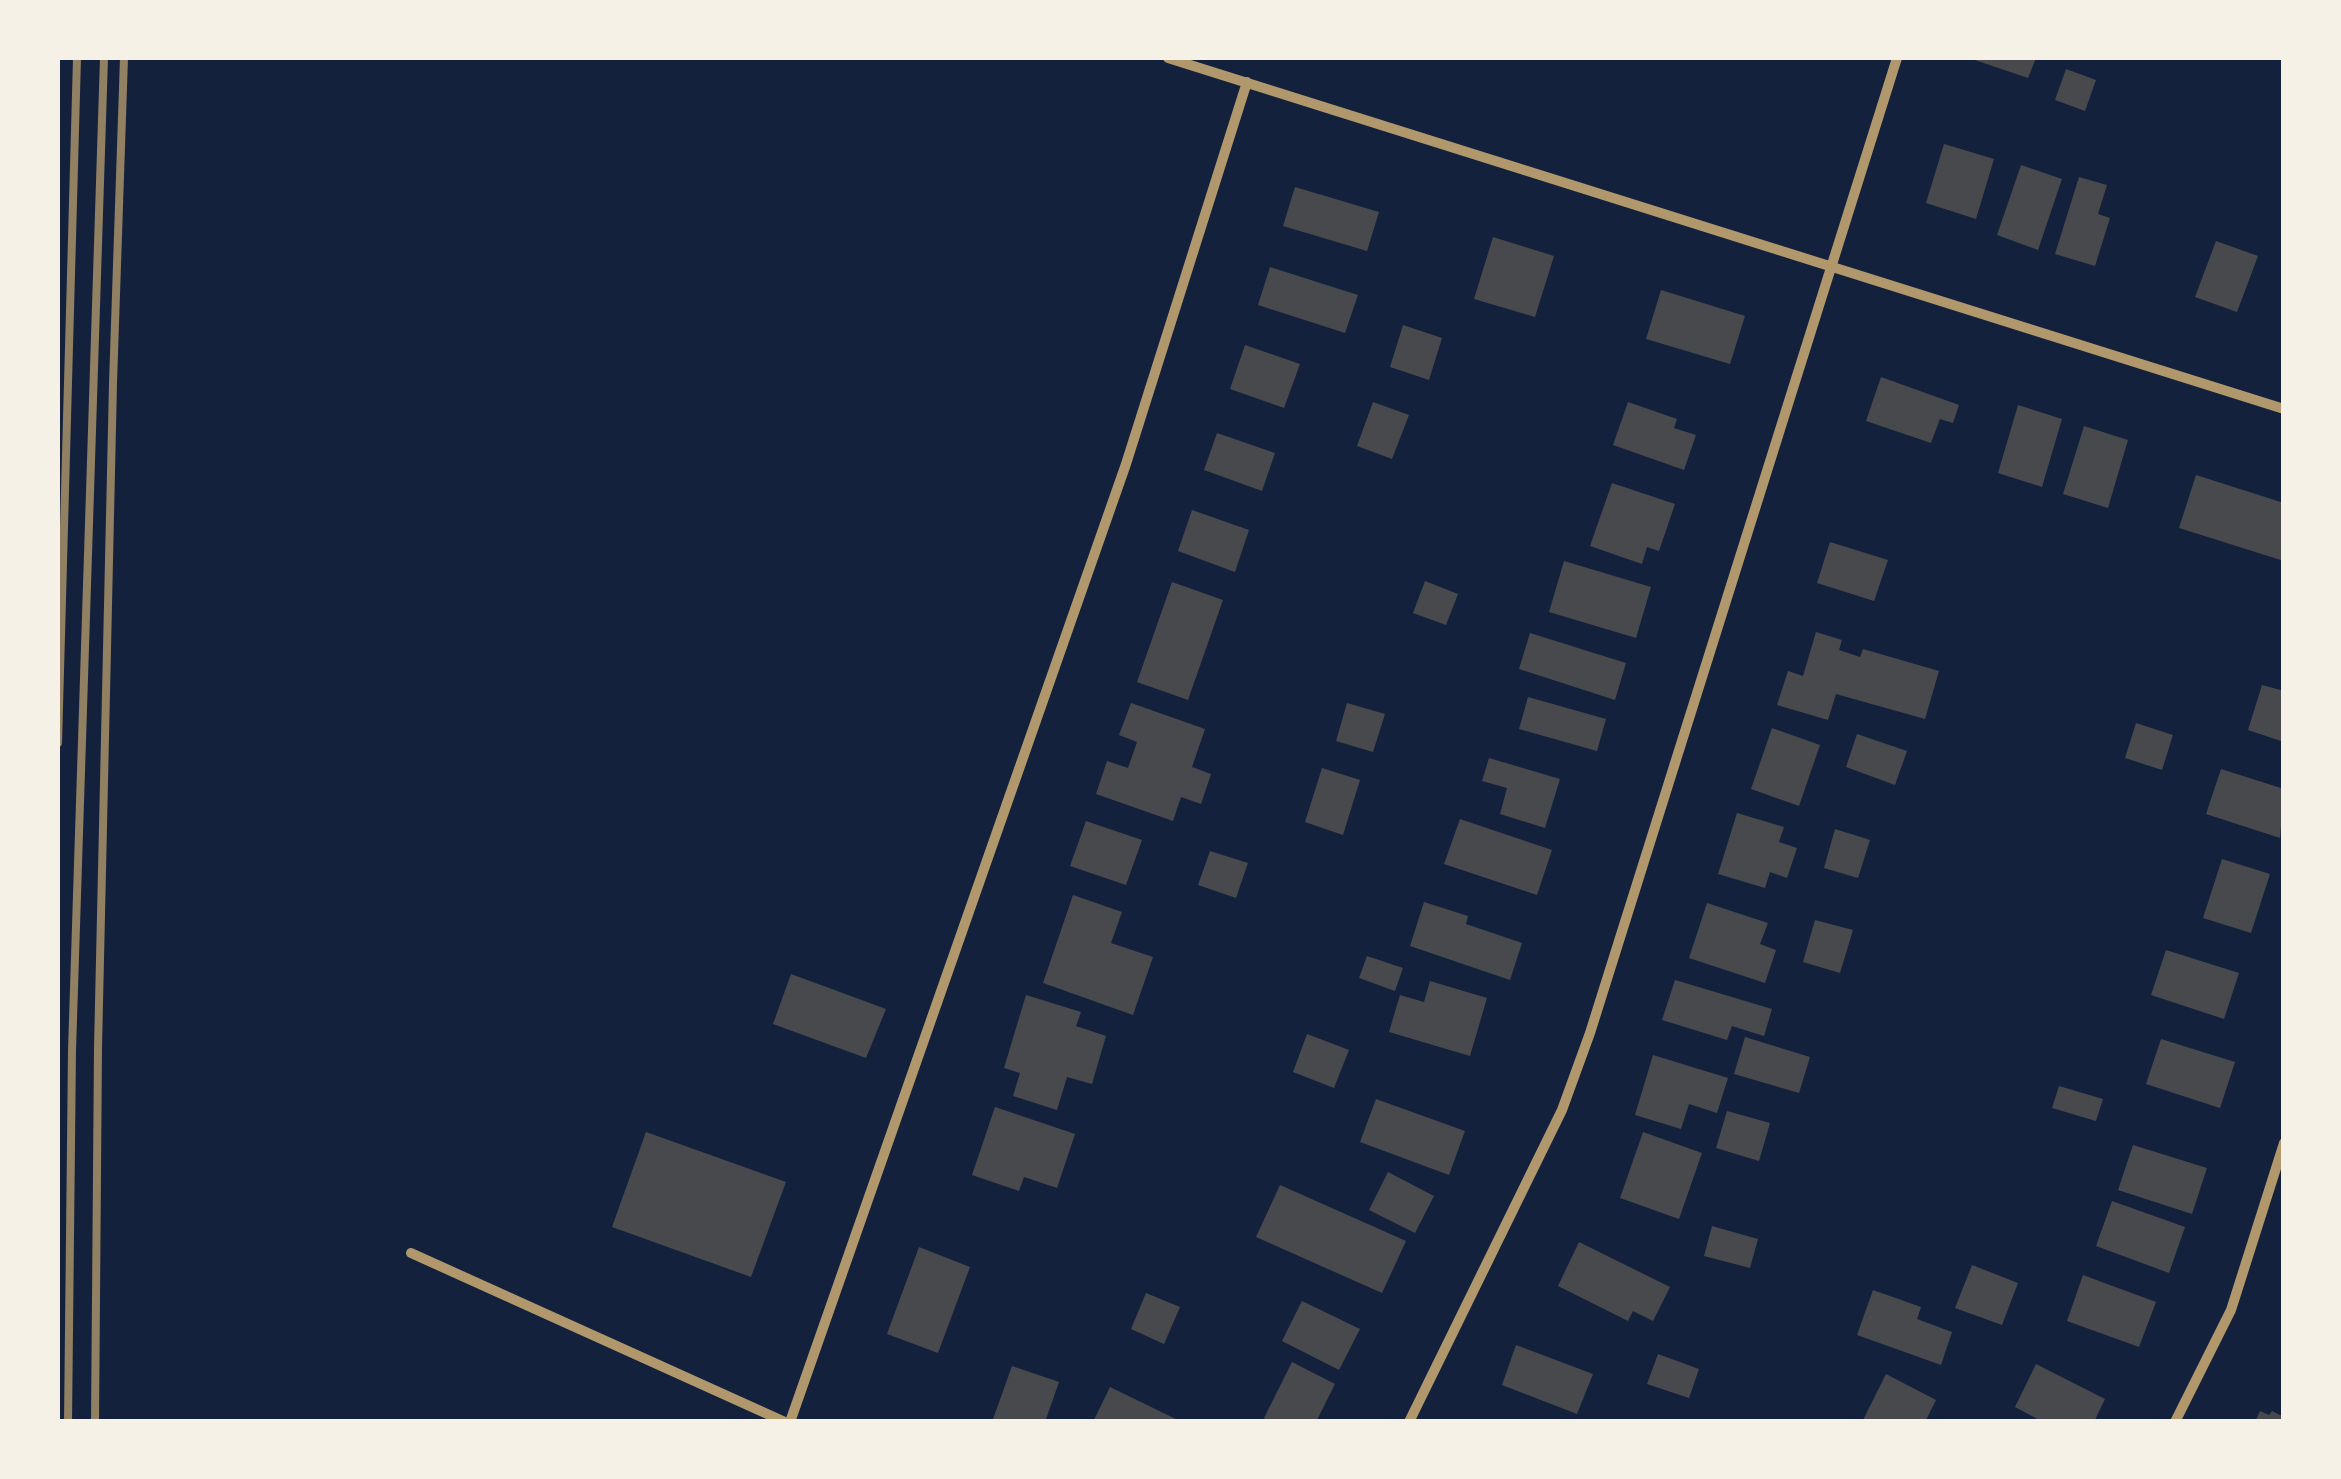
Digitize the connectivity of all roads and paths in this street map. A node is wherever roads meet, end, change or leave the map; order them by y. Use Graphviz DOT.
graph roads {
  1 [pos="1168,58"];
  2 [pos="1897,58"];
  3 [pos="1247,82"];
  4 [pos="1832,265"];
  5 [pos="2284,409"];
  6 [pos="2284,1143"];
  7 [pos="411,1254"];
  8 [pos="788,1422"];
  9 [pos="1409,1422"];
  10 [pos="2176,1422"];
  1 -- 3 [label="street"];
  2 -- 4 [label="street"];
  3 -- 4 [label="street"];
  3 -- 8 [label="street"];
  4 -- 5 [label="street"];
  4 -- 9 [label="street"];
  6 -- 10 [label="street"];
  7 -- 8 [label="street"];
}
